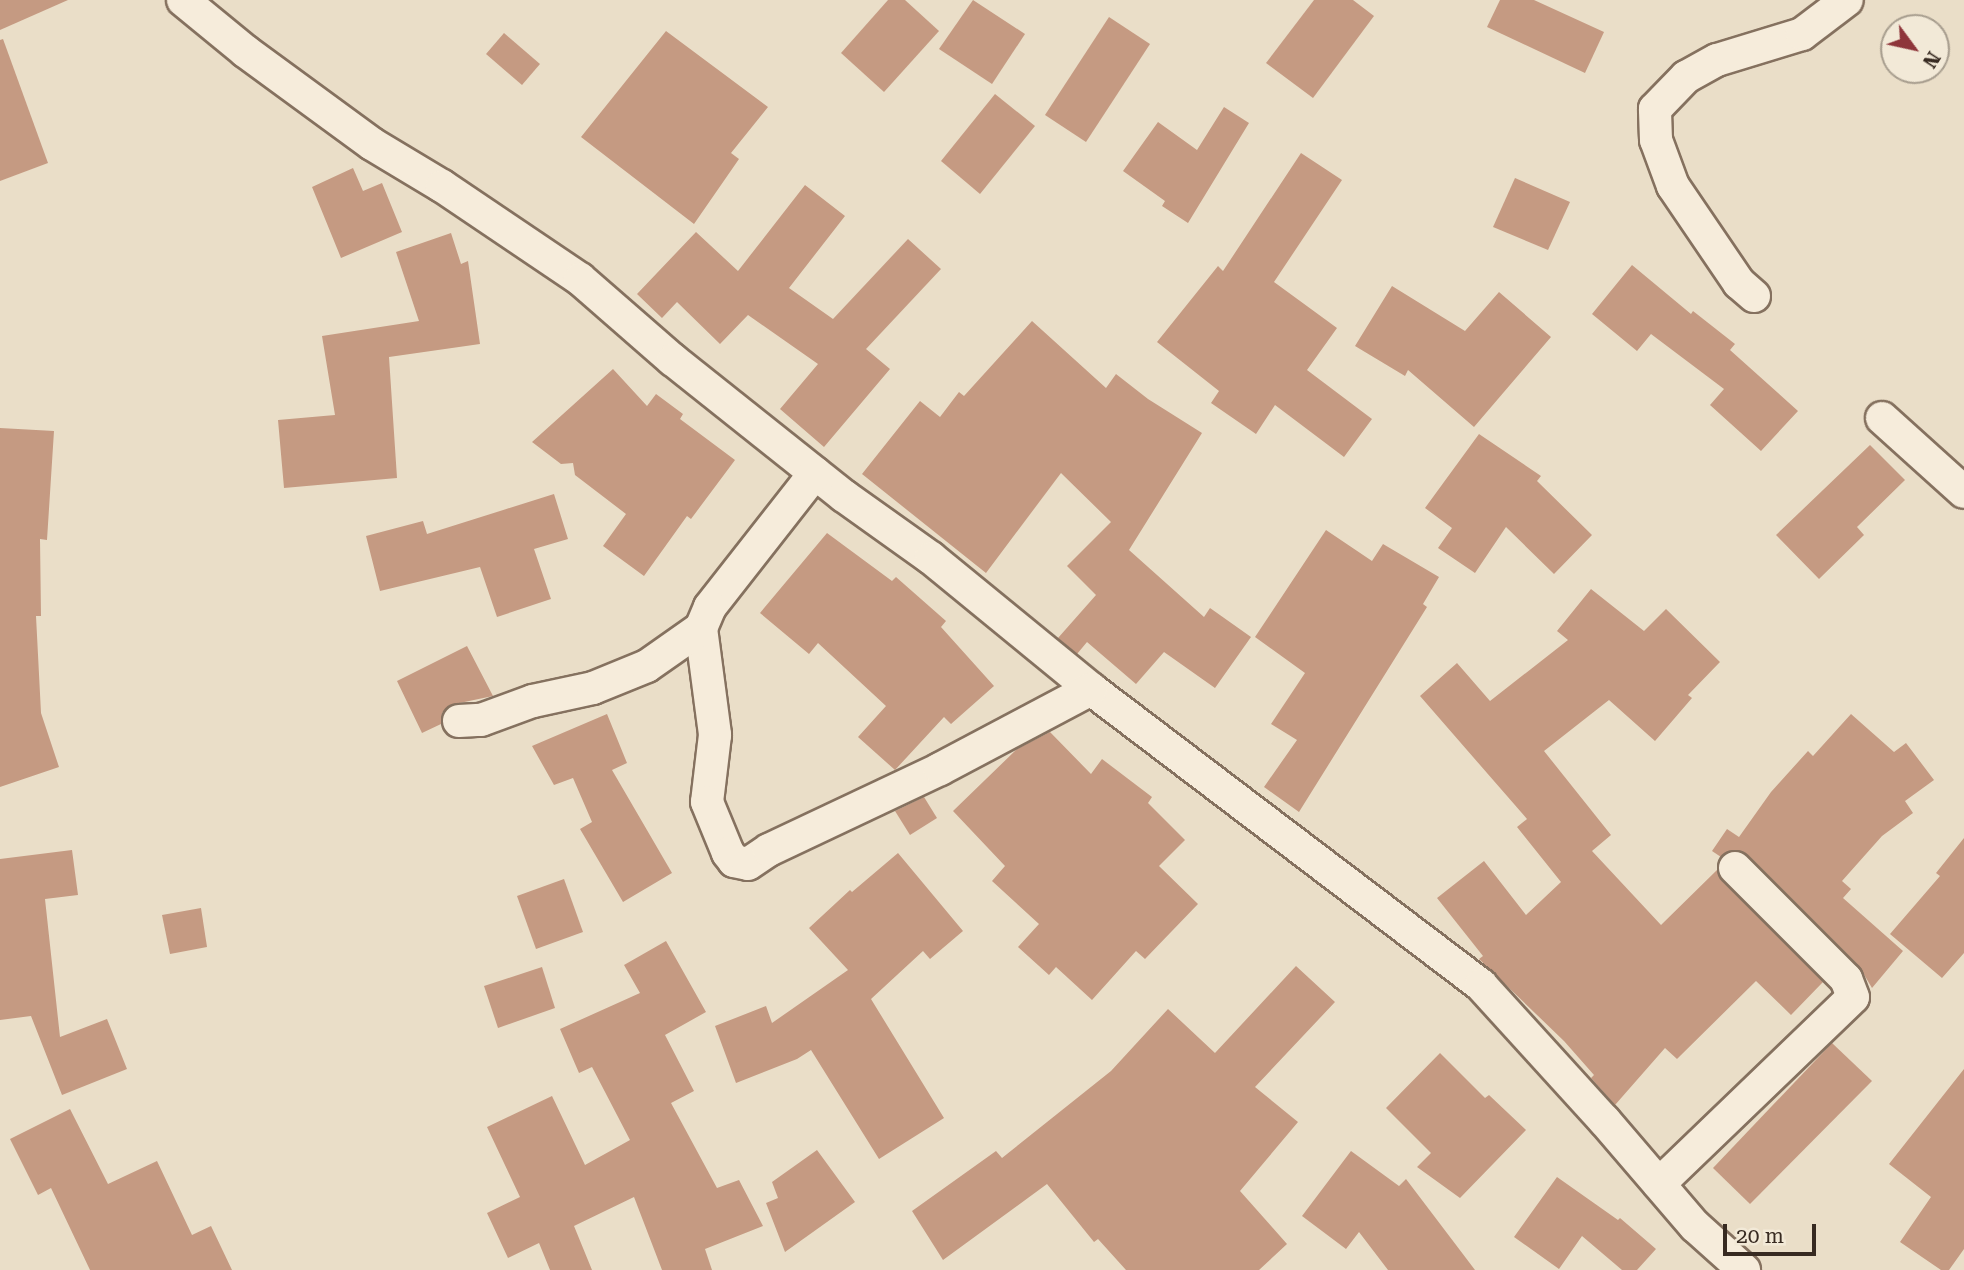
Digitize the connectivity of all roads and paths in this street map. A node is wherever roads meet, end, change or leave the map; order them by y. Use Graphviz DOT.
graph roads {
  1 [pos="183,0"];
  2 [pos="1847,0"];
  3 [pos="1754,296"];
  4 [pos="1882,418"];
  5 [pos="815,472"];
  6 [pos="1964,492"];
  7 [pos="701,628"];
  8 [pos="1091,688"];
  9 [pos="459,721"];
  10 [pos="1735,868"];
  11 [pos="1659,1184"];
  12 [pos="1744,1270"];
  1 -- 5 [label="street"];
  2 -- 3 [label="street"];
  4 -- 6 [label="street"];
  5 -- 7 [label="street"];
  5 -- 8 [label="street"];
  7 -- 8 [label="street"];
  7 -- 9 [label="street"];
  8 -- 11 [label="street"];
  10 -- 11 [label="street"];
  11 -- 12 [label="street"];
}
